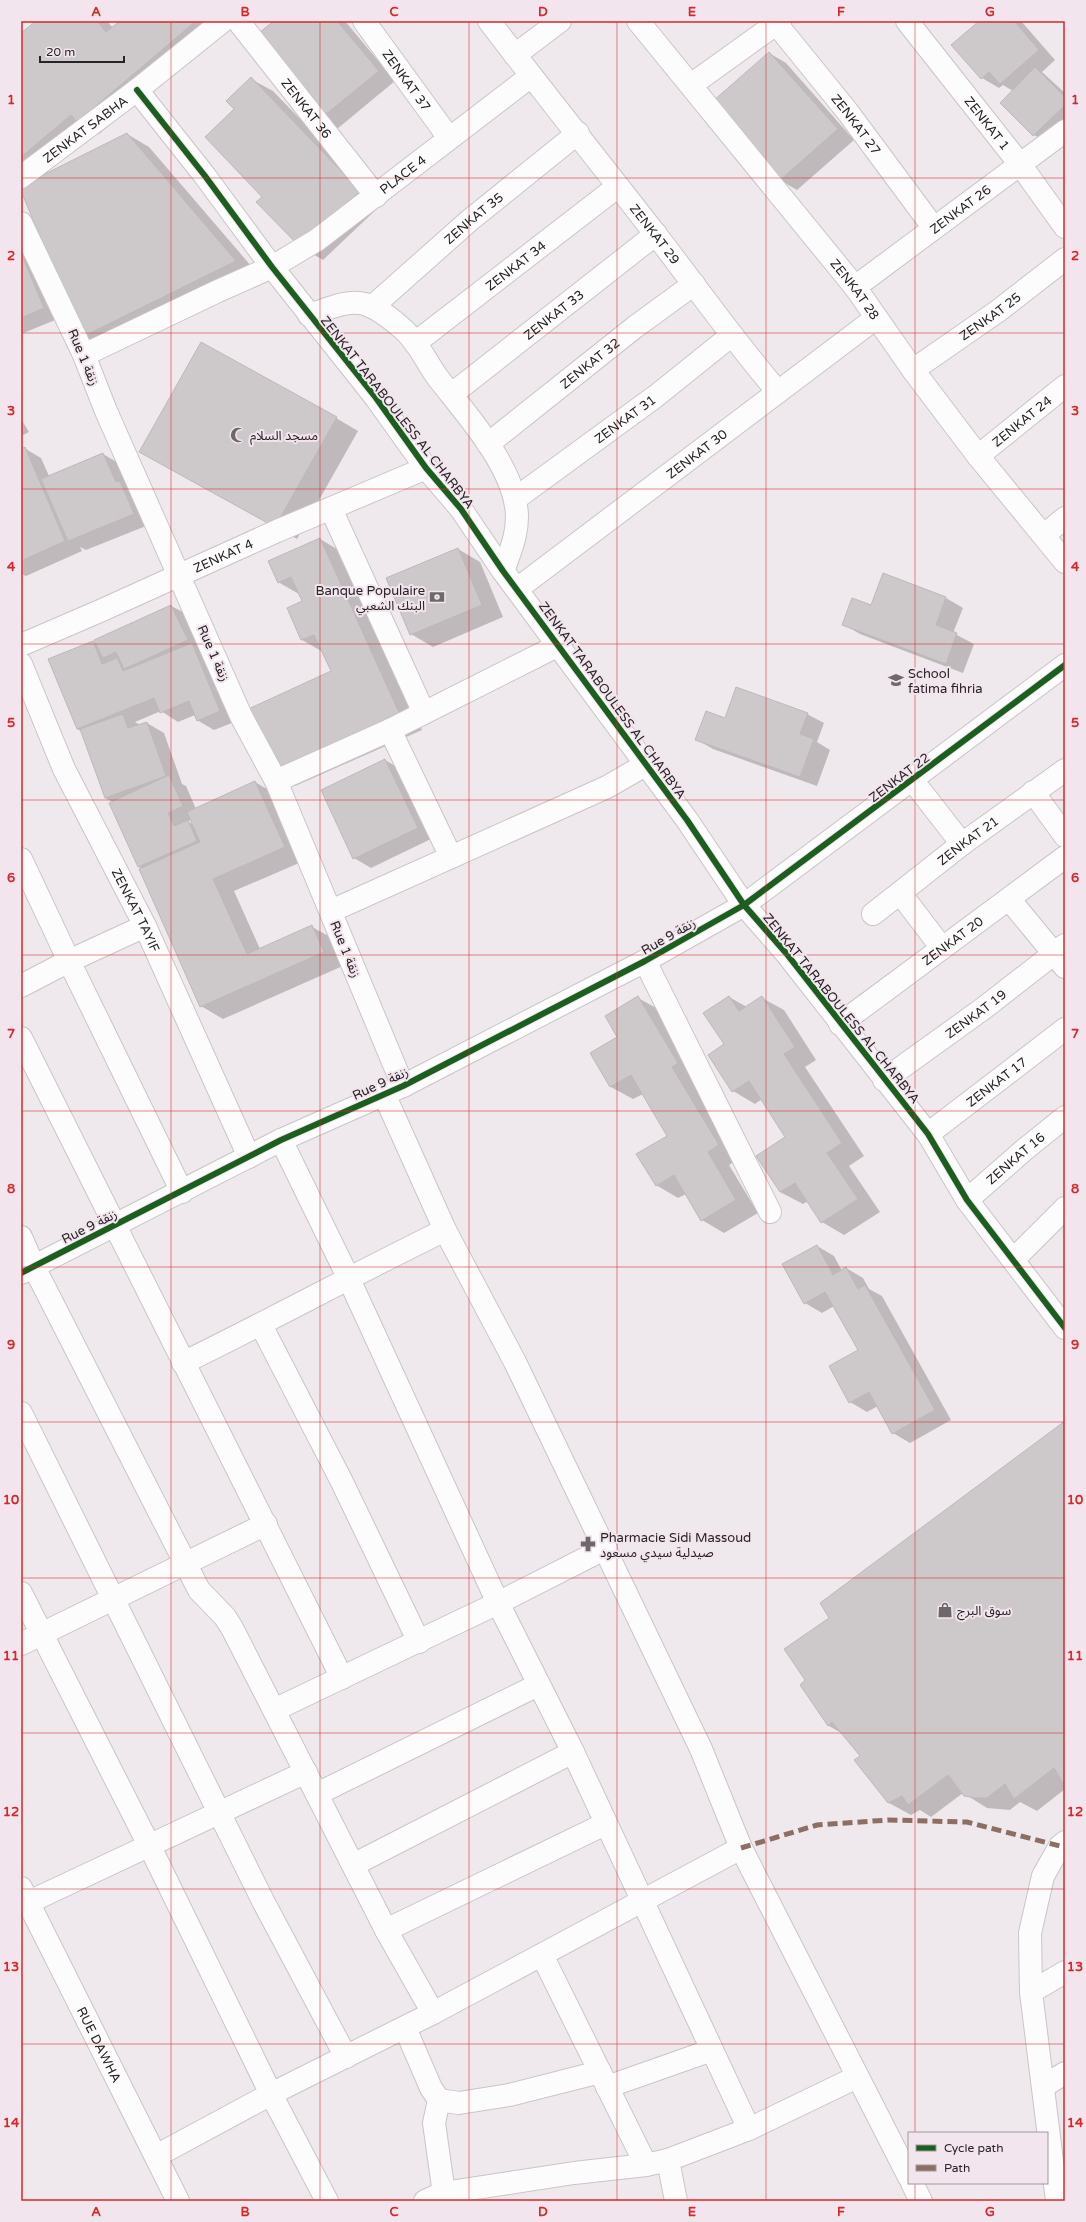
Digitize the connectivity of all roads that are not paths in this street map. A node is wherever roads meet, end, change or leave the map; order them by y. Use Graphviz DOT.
graph roads {
  1 [pos="223,21"];
  2 [pos="238,21"];
  3 [pos="364,21"];
  4 [pos="489,21"];
  5 [pos="560,21"];
  6 [pos="638,21"];
  7 [pos="907,21"];
  8 [pos="777,22"];
  9 [pos="515,55"];
  10 [pos="531,76"];
  11 [pos="691,85"];
  12 [pos="137,90"];
  13 [pos="1065,131"];
  14 [pos="578,133"];
  15 [pos="449,138"];
  16 [pos="1019,163"];
  17 [pos="21,177"];
  18 [pos="617,187"];
  19 [pos="376,196"];
  20 [pos="21,222"];
  21 [pos="933,227"];
  22 [pos="1065,227"];
  23 [pos="656,234"];
  24 [pos="1065,259"];
  25 [pos="272,267"];
  26 [pos="694,284"];
  27 [pos="855,287"];
  28 [pos="372,307"];
  29 [pos="309,315"];
  30 [pos="876,318"];
  31 [pos="732,335"];
  32 [pos="415,344"];
  33 [pos="84,355"];
  34 [pos="913,370"];
  35 [pos="1065,386"];
  36 [pos="778,392"];
  37 [pos="452,394"];
  38 [pos="488,444"];
  39 [pos="978,456"];
  40 [pos="426,468"];
  41 [pos="515,499"];
  42 [pos="331,509"];
  43 [pos="1065,518"];
  44 [pos="1044,535"];
  45 [pos="1065,562"];
  46 [pos="503,571"];
  47 [pos="180,574"];
  48 [pos="517,589"];
  49 [pos="21,645"];
  50 [pos="559,645"];
  51 [pos="21,664"];
  52 [pos="1062,674"];
  53 [pos="424,713"];
  54 [pos="390,730"];
  55 [pos="647,764"];
  56 [pos="1065,770"];
  57 [pos="913,781"];
  58 [pos="276,782"];
  59 [pos="1033,792"];
  60 [pos="1065,836"];
  61 [pos="962,844"];
  62 [pos="452,856"];
  63 [pos="1065,857"];
  64 [pos="21,859"];
  65 [pos="900,893"];
  66 [pos="1009,899"];
  67 [pos="744,905"];
  68 [pos="331,911"];
  69 [pos="874,914"];
  70 [pos="145,926"];
  71 [pos="942,948"];
  72 [pos="1062,955"];
  73 [pos="69,961"];
  74 [pos="645,961"];
  75 [pos="21,986"];
  76 [pos="840,1024"];
  77 [pos="1065,1029"];
  78 [pos="21,1038"];
  79 [pos="884,1080"];
  80 [pos="393,1090"];
  81 [pos="1065,1117"];
  82 [pos="928,1134"];
  83 [pos="281,1140"];
  84 [pos="249,1157"];
  85 [pos="182,1192"];
  86 [pos="968,1200"];
  87 [pos="1065,1208"];
  88 [pos="770,1212"];
  89 [pos="114,1226"];
  90 [pos="445,1230"];
  91 [pos="21,1237"];
  92 [pos="1013,1260"];
  93 [pos="27,1270"];
  94 [pos="348,1278"];
  95 [pos="1063,1321"];
  96 [pos="261,1325"];
  97 [pos="183,1362"];
  98 [pos="21,1413"];
  99 [pos="266,1524"];
  100 [pos="606,1548"];
  101 [pos="185,1563"];
  102 [pos="21,1592"];
  103 [pos="112,1598"];
  104 [pos="498,1603"];
  105 [pos="41,1633"];
  106 [pos="419,1642"];
  107 [pos="21,1644"];
  108 [pos="342,1678"];
  109 [pos="538,1685"];
  110 [pos="274,1710"];
  111 [pos="573,1752"];
  112 [pos="306,1772"];
  113 [pos="317,1794"];
  114 [pos="219,1813"];
  115 [pos="605,1824"];
  116 [pos="1063,1844"];
  117 [pos="149,1846"];
  118 [pos="741,1848"];
  119 [pos="353,1865"];
  120 [pos="25,1895"];
  121 [pos="642,1900"];
  122 [pos="386,1930"];
  123 [pos="542,1955"];
  124 [pos="1065,1972"];
  125 [pos="1032,1992"];
  126 [pos="433,2013"];
  127 [pos="405,2028"];
  128 [pos="712,2050"];
  129 [pos="346,2057"];
  130 [pos="1065,2073"];
  131 [pos="857,2077"];
  132 [pos="604,2080"];
  133 [pos="1044,2086"];
  134 [pos="271,2094"];
  135 [pos="439,2100"];
  136 [pos="749,2129"];
  137 [pos="156,2156"];
  138 [pos="668,2160"];
  139 [pos="646,2165"];
  140 [pos="908,2175"];
  141 [pos="912,2184"];
  142 [pos="438,2198"];
  143 [pos="178,2201"];
  144 [pos="327,2201"];
  145 [pos="676,2201"];
  146 [pos="921,2201"];
  147 [pos="1056,2201"];
  1 -- 12 [label="street, ZENKAT SABHA"];
  2 -- 19 [label="street, ZENKAT 36"];
  3 -- 15 [label="street, ZENKAT 37"];
  4 -- 9 [label="street, ZENKAT 29"];
  5 -- 9 [label="street"];
  6 -- 11 [label="street, ZENKAT 28"];
  7 -- 16 [label="street, ZENKAT 1"];
  8 -- 11 [label="street, ZENKAT 27"];
  8 -- 21 [label="street, ZENKAT 27"];
  9 -- 10 [label="street, ZENKAT 29"];
  10 -- 14 [label="street, ZENKAT 29"];
  10 -- 15 [label="street, PLACE 4"];
  11 -- 27 [label="street, ZENKAT 28"];
  12 -- 17 [label="street, ZENKAT SABHA"];
  12 -- 25 [label="street, ZENKAT TARABOULESS AL CHARBYA"];
  13 -- 16 [label="street, ZENKAT 26"];
  14 -- 18 [label="street, ZENKAT 29"];
  14 -- 28 [label="street, ZENKAT 35"];
  15 -- 19 [label="street, PLACE 4"];
  16 -- 21 [label="street, ZENKAT 26"];
  16 -- 22 [label="street, ZENKAT 1"];
  18 -- 23 [label="street, ZENKAT 29"];
  18 -- 32 [label="street, ZENKAT 34"];
  19 -- 25 [label="street, PLACE 4"];
  20 -- 33 [label="street, Rue 1 زنقة"];
  21 -- 27 [label="street, ZENKAT 26"];
  23 -- 26 [label="street, ZENKAT 29"];
  23 -- 37 [label="street, ZENKAT 33"];
  24 -- 34 [label="street, ZENKAT 25"];
  25 -- 29 [label="street, ZENKAT TARABOULESS AL CHARBYA"];
  25 -- 33 [label="street, PLACE 4"];
  26 -- 31 [label="street, ZENKAT 29"];
  26 -- 38 [label="street, ZENKAT 32"];
  27 -- 30 [label="street, ZENKAT 28"];
  28 -- 29 [label="street"];
  28 -- 32 [label="street"];
  29 -- 40 [label="street, ZENKAT TARABOULESS AL CHARBYA"];
  30 -- 34 [label="street, ZENKAT 28"];
  30 -- 36 [label="street, ZENKAT 30"];
  31 -- 36 [label="street, ZENKAT 29"];
  31 -- 41 [label="street, ZENKAT 31"];
  32 -- 37 [label="street"];
  33 -- 47 [label="street, Rue 1 زنقة"];
  34 -- 39 [label="street, ZENKAT 28"];
  35 -- 39 [label="street, ZENKAT 24"];
  36 -- 48 [label="street, ZENKAT 30"];
  37 -- 38 [label="street"];
  38 -- 41 [label="street"];
  39 -- 44 [label="street, ZENKAT 28"];
  40 -- 42 [label="street, ZENKAT 4"];
  40 -- 46 [label="street, ZENKAT TARABOULESS AL CHARBYA"];
  41 -- 46 [label="street"];
  42 -- 47 [label="street, ZENKAT 4"];
  42 -- 53 [label="street"];
  43 -- 44 [label="street"];
  44 -- 45 [label="street, ZENKAT 28"];
  46 -- 48 [label="street, ZENKAT TARABOULESS AL CHARBYA"];
  47 -- 49 [label="street, ZENKAT 4"];
  47 -- 58 [label="street, Rue 1 زنقة"];
  48 -- 50 [label="street, ZENKAT TARABOULESS AL CHARBYA"];
  50 -- 53 [label="street"];
  50 -- 55 [label="street, ZENKAT TARABOULESS AL CHARBYA"];
  51 -- 70 [label="street, ZENKAT TAYIF"];
  52 -- 57 [label="street, ZENKAT 22"];
  53 -- 54 [label="street"];
  54 -- 58 [label="street"];
  54 -- 62 [label="street"];
  55 -- 62 [label="street"];
  55 -- 67 [label="street, ZENKAT TARABOULESS AL CHARBYA"];
  56 -- 59 [label="street, ZENKAT 21"];
  57 -- 61 [label="street"];
  57 -- 67 [label="street, ZENKAT 22"];
  58 -- 68 [label="street, Rue 1 زنقة"];
  59 -- 60 [label="street"];
  59 -- 61 [label="street, ZENKAT 21"];
  61 -- 65 [label="street, ZENKAT 21"];
  62 -- 68 [label="street"];
  63 -- 66 [label="street, ZENKAT 20"];
  64 -- 73 [label="street"];
  65 -- 69 [label="street, ZENKAT 21"];
  65 -- 71 [label="street"];
  66 -- 71 [label="street, ZENKAT 20"];
  66 -- 72 [label="street"];
  67 -- 74 [label="street, Rue 9 زنقة"];
  67 -- 76 [label="street, ZENKAT TARABOULESS AL CHARBYA"];
  68 -- 80 [label="street, Rue 1 زنقة"];
  70 -- 73 [label="street"];
  70 -- 84 [label="street, ZENKAT TAYIF"];
  71 -- 76 [label="street, ZENKAT 20"];
  72 -- 79 [label="street, ZENKAT 19"];
  73 -- 75 [label="street"];
  73 -- 85 [label="street"];
  74 -- 80 [label="street, Rue 9 زنقة"];
  74 -- 88 [label="street"];
  76 -- 79 [label="street, ZENKAT TARABOULESS AL CHARBYA"];
  77 -- 82 [label="street, ZENKAT 17"];
  78 -- 89 [label="street"];
  79 -- 82 [label="street, ZENKAT TARABOULESS AL CHARBYA"];
  80 -- 83 [label="street, Rue 9 زنقة"];
  80 -- 90 [label="street, Rue 1 زنقة"];
  81 -- 86 [label="street, ZENKAT 16"];
  82 -- 86 [label="street, ZENKAT TARABOULESS AL CHARBYA"];
  83 -- 84 [label="street, Rue 9 زنقة"];
  83 -- 94 [label="street"];
  84 -- 85 [label="street, Rue 9 زنقة"];
  85 -- 89 [label="street, Rue 9 زنقة"];
  86 -- 92 [label="street, ZENKAT TARABOULESS AL CHARBYA"];
  87 -- 92 [label="street"];
  89 -- 93 [label="street, Rue 9 زنقة"];
  89 -- 97 [label="street"];
  90 -- 94 [label="street"];
  90 -- 100 [label="street, Rue 1 زنقة"];
  91 -- 93 [label="street"];
  92 -- 95 [label="street, ZENKAT TARABOULESS AL CHARBYA"];
  93 -- 101 [label="street"];
  94 -- 96 [label="street"];
  94 -- 104 [label="street"];
  96 -- 97 [label="street"];
  96 -- 106 [label="street"];
  97 -- 99 [label="street"];
  98 -- 103 [label="street"];
  99 -- 101 [label="street"];
  99 -- 108 [label="street"];
  100 -- 104 [label="street"];
  100 -- 118 [label="street, Rue 1 زنقة"];
  101 -- 103 [label="street"];
  101 -- 110 [label="street"];
  102 -- 105 [label="street"];
  103 -- 105 [label="street"];
  103 -- 114 [label="street"];
  104 -- 106 [label="street"];
  104 -- 109 [label="street"];
  105 -- 107 [label="street"];
  105 -- 117 [label="street"];
  106 -- 108 [label="street"];
  108 -- 110 [label="street"];
  109 -- 111 [label="street"];
  109 -- 113 [label="street"];
  110 -- 112 [label="street"];
  111 -- 115 [label="street"];
  111 -- 119 [label="street"];
  112 -- 113 [label="street"];
  112 -- 114 [label="street"];
  113 -- 119 [label="street"];
  114 -- 117 [label="street"];
  114 -- 129 [label="street"];
  115 -- 121 [label="street"];
  115 -- 122 [label="street"];
  116 -- 125 [label="street"];
  117 -- 120 [label="street"];
  117 -- 134 [label="street"];
  118 -- 121 [label="street"];
  118 -- 131 [label="street, Rue 1 زنقة"];
  119 -- 122 [label="street"];
  120 -- 137 [label="street, RUE DAWHA"];
  121 -- 123 [label="street"];
  121 -- 128 [label="street"];
  122 -- 126 [label="street"];
  123 -- 126 [label="street"];
  123 -- 132 [label="street"];
  124 -- 125 [label="street"];
  125 -- 133 [label="street"];
  126 -- 127 [label="street"];
  127 -- 129 [label="street"];
  127 -- 135 [label="street"];
  128 -- 132 [label="street"];
  128 -- 136 [label="street"];
  129 -- 134 [label="street"];
  130 -- 133 [label="street"];
  131 -- 136 [label="street"];
  131 -- 140 [label="street, Rue 1 زنقة"];
  132 -- 135 [label="street"];
  132 -- 139 [label="street"];
  133 -- 147 [label="street"];
  134 -- 137 [label="street"];
  134 -- 144 [label="street"];
  135 -- 142 [label="street"];
  136 -- 138 [label="street"];
  137 -- 143 [label="street, RUE DAWHA"];
  138 -- 139 [label="street"];
  138 -- 145 [label="street"];
  139 -- 142 [label="street"];
  141 -- 146 [label="street"];
}
